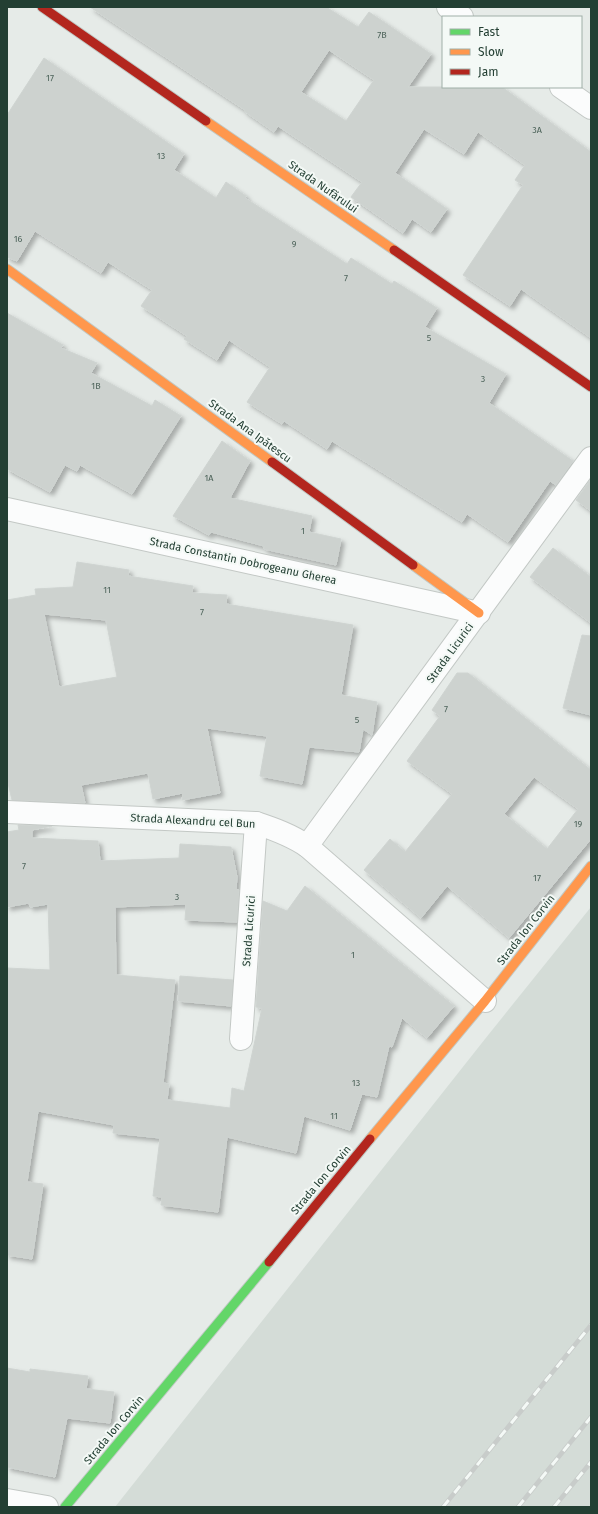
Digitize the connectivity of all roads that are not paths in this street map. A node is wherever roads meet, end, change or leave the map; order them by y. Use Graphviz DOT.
graph roads {
  1 [pos="42,7"];
  2 [pos="448,7"];
  3 [pos="461,16"];
  4 [pos="562,88"];
  5 [pos="591,108"];
  6 [pos="7,269"];
  7 [pos="591,387"];
  8 [pos="591,458"];
  9 [pos="7,509"];
  10 [pos="479,612"];
  11 [pos="7,812"];
  12 [pos="256,823"];
  13 [pos="307,846"];
  14 [pos="591,866"];
  15 [pos="485,1001"];
  16 [pos="241,1039"];
  17 [pos="7,1500"];
  18 [pos="47,1507"];
  19 [pos="65,1507"];
  1 -- 7 [label="street, Strada Nufărului"];
  2 -- 3 [label="street"];
  4 -- 5 [label="street"];
  6 -- 10 [label="street, Strada Ana Ipătescu"];
  8 -- 10 [label="street, Strada Licurici"];
  9 -- 10 [label="street, Strada Constantin Dobrogeanu Gherea"];
  10 -- 13 [label="street, Strada Licurici"];
  11 -- 12 [label="street, Strada Alexandru cel Bun"];
  12 -- 13 [label="street, Strada Alexandru cel Bun"];
  12 -- 16 [label="street, Strada Licurici"];
  13 -- 15 [label="street, Strada Alexandru cel Bun"];
  14 -- 15 [label="street, Strada Ion Corvin"];
  15 -- 19 [label="street, Strada Ion Corvin"];
  17 -- 18 [label="street"];
}
